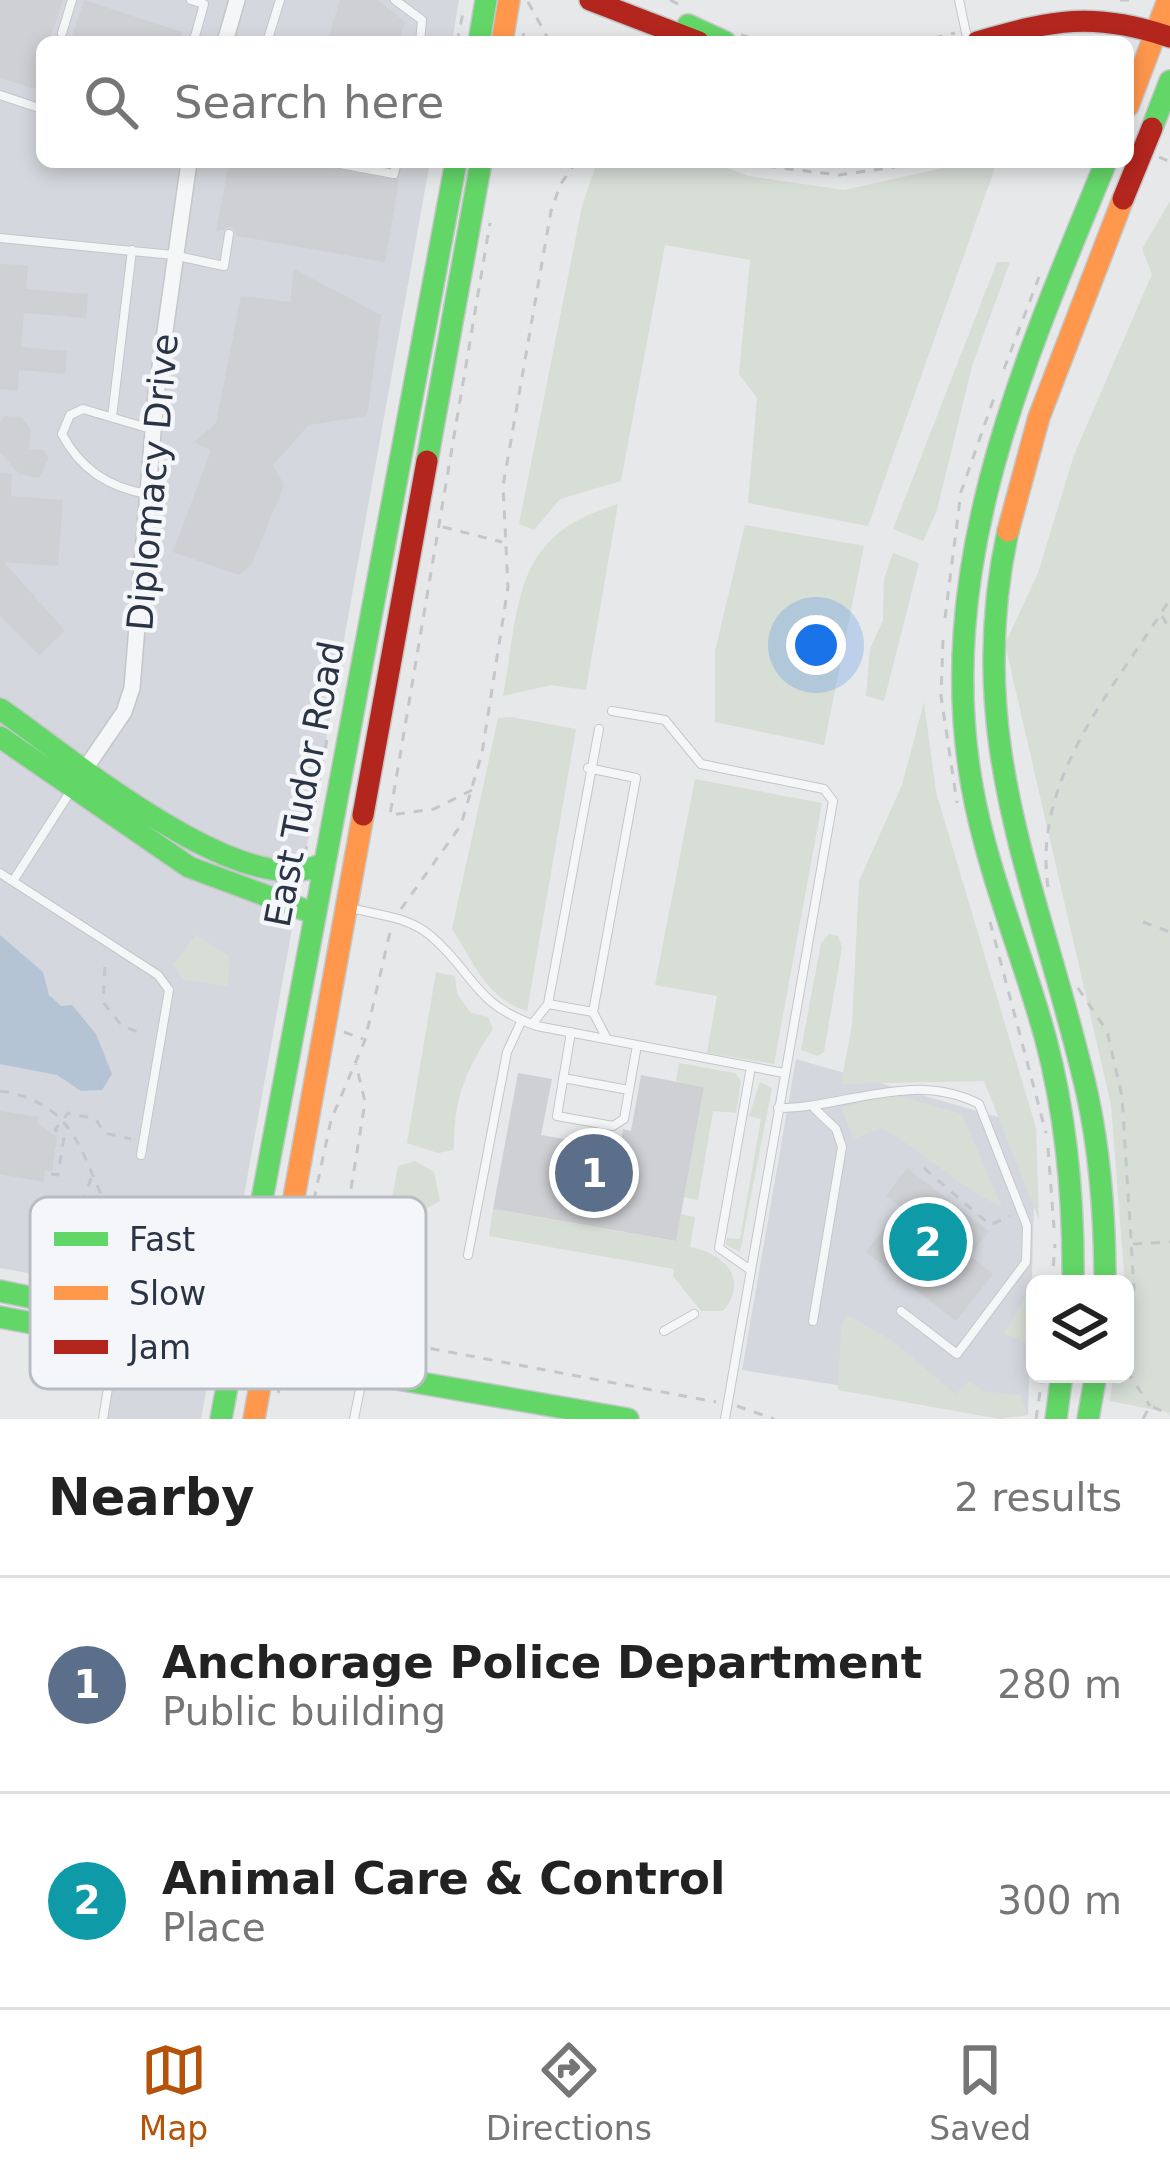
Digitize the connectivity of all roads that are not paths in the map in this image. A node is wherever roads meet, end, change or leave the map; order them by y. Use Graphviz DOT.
graph roads {
  1 [pos="72,0"];
  2 [pos="190,0"];
  3 [pos="237,0"];
  4 [pos="280,0"];
  5 [pos="395,0"];
  6 [pos="486,0"];
  7 [pos="509,0"];
  8 [pos="590,0"];
  9 [pos="630,0"];
  10 [pos="958,0"];
  11 [pos="1168,0"];
  12 [pos="62,33"];
  13 [pos="1163,34"];
  14 [pos="195,36"];
  15 [pos="227,36"];
  16 [pos="269,36"];
  17 [pos="421,36"];
  18 [pos="480,36"];
  19 [pos="503,36"];
  20 [pos="683,36"];
  21 [pos="711,36"];
  22 [pos="970,36"];
  23 [pos="996,36"];
  24 [pos="1170,81"];
  25 [pos="1134,94"];
  26 [pos="0,95"];
  27 [pos="36,107"];
  28 [pos="188,168"];
  29 [pos="362,168"];
  30 [pos="396,168"];
  31 [pos="455,168"];
  32 [pos="480,168"];
  33 [pos="1104,168"];
  34 [pos="229,235"];
  35 [pos="0,238"];
  36 [pos="132,250"];
  37 [pos="173,255"];
  38 [pos="112,417"];
  39 [pos="152,429"];
  40 [pos="148,494"];
  41 [pos="0,709"];
  42 [pos="612,711"];
  43 [pos="599,729"];
  44 [pos="0,737"];
  45 [pos="86,768"];
  46 [pos="589,768"];
  47 [pos="73,788"];
  48 [pos="322,864"];
  49 [pos="0,873"];
  50 [pos="13,881"];
  51 [pos="350,908"];
  52 [pos="313,913"];
  53 [pos="548,1004"];
  54 [pos="593,1012"];
  55 [pos="527,1022"];
  56 [pos="571,1032"];
  57 [pos="607,1039"];
  58 [pos="638,1045"];
  59 [pos="751,1067"];
  60 [pos="784,1073"];
  61 [pos="563,1078"];
  62 [pos="629,1090"];
  63 [pos="778,1108"];
  64 [pos="814,1108"];
  65 [pos="141,1155"];
  66 [pos="261,1197"];
  67 [pos="295,1197"];
  68 [pos="468,1255"];
  69 [pos="749,1269"];
  70 [pos="1073,1275"];
  71 [pos="1105,1275"];
  72 [pos="0,1291"];
  73 [pos="30,1297"];
  74 [pos="901,1311"];
  75 [pos="694,1314"];
  76 [pos="0,1317"];
  77 [pos="813,1321"];
  78 [pos="30,1322"];
  79 [pos="664,1330"];
  80 [pos="1061,1383"];
  81 [pos="1096,1383"];
  82 [pos="1098,1383"];
  83 [pos="426,1384"];
  84 [pos="108,1389"];
  85 [pos="226,1389"];
  86 [pos="259,1389"];
  87 [pos="360,1389"];
  88 [pos="103,1419"];
  89 [pos="221,1419"];
  90 [pos="254,1419"];
  91 [pos="354,1419"];
  92 [pos="628,1419"];
  93 [pos="725,1419"];
  94 [pos="1056,1419"];
  95 [pos="1088,1419"];
  96 [pos="1099,1419"];
  1 -- 12 [label="lane"];
  2 -- 14 [label="lane"];
  3 -- 15 [label="street"];
  4 -- 16 [label="lane"];
  5 -- 17 [label="lane"];
  6 -- 18 [label="street"];
  7 -- 19 [label="street"];
  8 -- 20 [label="street"];
  9 -- 21 [label="street"];
  10 -- 22 [label="lane"];
  11 -- 13 [label="street"];
  13 -- 23 [label="street"];
  13 -- 25 [label="street"];
  24 -- 71 [label="street, bridge"];
  26 -- 27 [label="lane"];
  28 -- 37 [label="street, Diplomacy Drive"];
  29 -- 30 [label="lane"];
  31 -- 48 [label="street, East Tudor Road"];
  32 -- 51 [label="street, East Tudor Road"];
  33 -- 70 [label="street"];
  34 -- 37 [label="lane"];
  35 -- 36 [label="lane"];
  36 -- 37 [label="lane"];
  36 -- 38 [label="lane"];
  37 -- 39 [label="street, Diplomacy Drive"];
  38 -- 39 [label="lane"];
  38 -- 40 [label="lane"];
  39 -- 40 [label="street, Diplomacy Drive"];
  40 -- 45 [label="street, Diplomacy Drive"];
  41 -- 45 [label="street"];
  42 -- 60 [label="lane"];
  43 -- 46 [label="lane"];
  44 -- 47 [label="street"];
  45 -- 47 [label="street, Diplomacy Drive"];
  45 -- 48 [label="street"];
  46 -- 53 [label="lane"];
  46 -- 54 [label="lane"];
  47 -- 50 [label="lane"];
  47 -- 52 [label="street"];
  48 -- 52 [label="street, East Tudor Road"];
  49 -- 50 [label="lane"];
  50 -- 65 [label="lane"];
  51 -- 55 [label="lane"];
  51 -- 67 [label="street, East Tudor Road"];
  52 -- 66 [label="street, East Tudor Road"];
  53 -- 54 [label="lane"];
  53 -- 55 [label="lane"];
  54 -- 57 [label="lane"];
  55 -- 56 [label="lane"];
  55 -- 68 [label="lane"];
  56 -- 57 [label="lane"];
  56 -- 61 [label="lane"];
  57 -- 58 [label="lane"];
  58 -- 59 [label="lane"];
  58 -- 62 [label="lane"];
  59 -- 60 [label="lane"];
  59 -- 69 [label="lane"];
  60 -- 63 [label="lane"];
  61 -- 62 [label="lane"];
  61 -- 62 [label="lane"];
  63 -- 64 [label="lane"];
  63 -- 69 [label="lane"];
  64 -- 74 [label="lane"];
  64 -- 77 [label="lane"];
  69 -- 93 [label="lane"];
  72 -- 73 [label="street"];
  75 -- 79 [label="lane"];
  76 -- 78 [label="street"];
  80 -- 94 [label="street"];
  81 -- 95 [label="street"];
  82 -- 96 [label="street"];
  83 -- 92 [label="street"];
  84 -- 88 [label="lane"];
  85 -- 89 [label="street, East Tudor Road"];
  86 -- 90 [label="street, East Tudor Road"];
  87 -- 91 [label="lane"];
}
